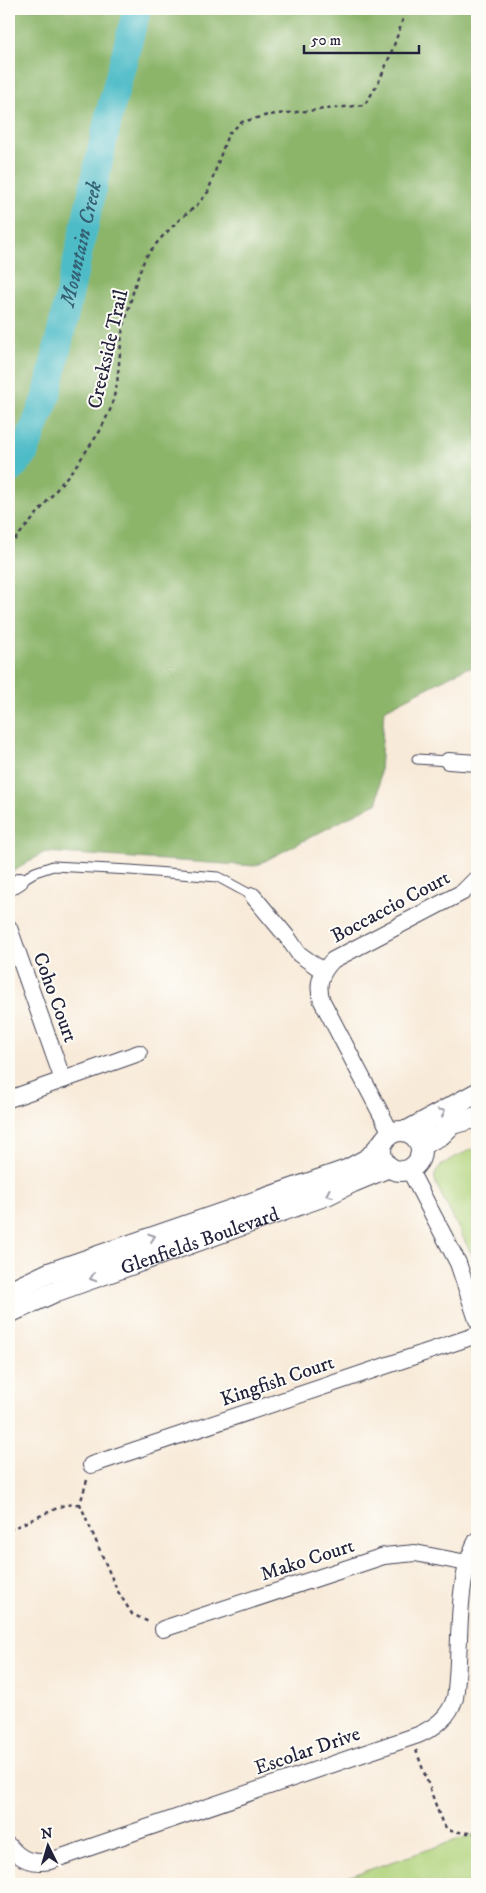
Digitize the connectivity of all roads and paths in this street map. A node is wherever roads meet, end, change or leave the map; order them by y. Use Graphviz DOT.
graph roads {
  1 [pos="406,9"];
  2 [pos="9,546"];
  3 [pos="417,759"];
  4 [pos="448,761"];
  5 [pos="477,763"];
  6 [pos="477,878"];
  7 [pos="14,885"];
  8 [pos="253,896"];
  9 [pos="9,928"];
  10 [pos="323,971"];
  11 [pos="139,1053"];
  12 [pos="63,1080"];
  13 [pos="477,1093"];
  14 [pos="9,1099"];
  15 [pos="477,1117"];
  16 [pos="400,1138"];
  17 [pos="389,1167"];
  18 [pos="409,1169"];
  19 [pos="9,1292"];
  20 [pos="9,1313"];
  21 [pos="477,1320"];
  22 [pos="477,1335"];
  23 [pos="91,1465"];
  24 [pos="80,1504"];
  25 [pos="9,1530"];
  26 [pos="477,1540"];
  27 [pos="467,1563"];
  28 [pos="163,1629"];
  29 [pos="415,1748"];
  30 [pos="477,1834"];
  31 [pos="11,1852"];
  1 -- 2 [label="path, Creekside Trail"];
  3 -- 4 [label="lane"];
  4 -- 5 [label="street"];
  6 -- 10 [label="street, Boccaccio Court"];
  7 -- 8 [label="lane"];
  8 -- 10 [label="street"];
  9 -- 12 [label="street, Coho Court"];
  10 -- 16 [label="street, Boccaccio Court"];
  11 -- 12 [label="street"];
  12 -- 14 [label="street"];
  16 -- 13 [label="street, Glenfields Boulevard, one-way"];
  15 -- 16 [label="street, Glenfields Boulevard"];
  16 -- 17 [label="street"];
  16 -- 18 [label="street"];
  19 -- 16 [label="street, Glenfields Boulevard, one-way"];
  17 -- 18 [label="street"];
  17 -- 20 [label="street, Glenfields Boulevard, one-way"];
  18 -- 21 [label="street"];
  22 -- 23 [label="street, Kingfish Court"];
  23 -- 24 [label="path"];
  24 -- 25 [label="path"];
  24 -- 28 [label="path"];
  26 -- 27 [label="street, Escolar Drive"];
  27 -- 28 [label="street, Mako Court"];
  27 -- 31 [label="street, Escolar Drive"];
  29 -- 30 [label="path"];
}
